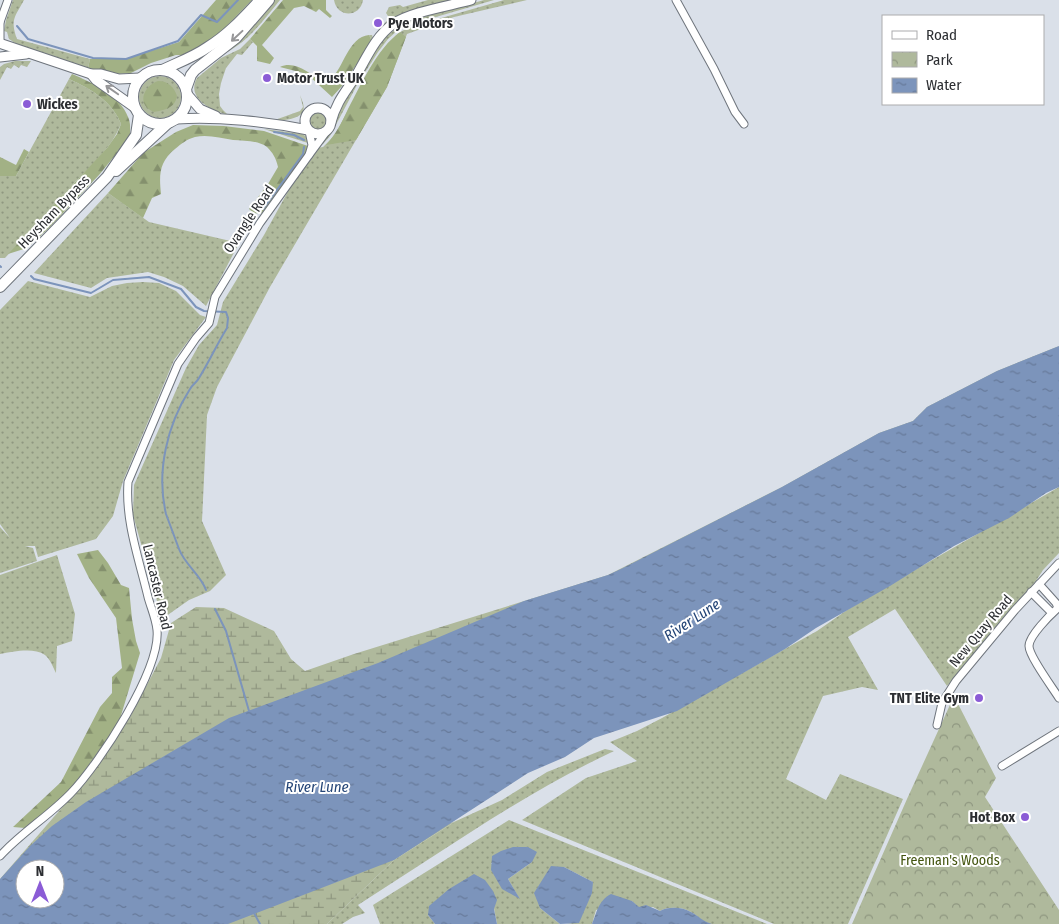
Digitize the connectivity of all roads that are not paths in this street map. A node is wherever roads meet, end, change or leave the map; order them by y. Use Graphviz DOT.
graph roads {
  1 [pos="8,0"];
  2 [pos="260,0"];
  3 [pos="269,0"];
  4 [pos="471,0"];
  5 [pos="676,0"];
  6 [pos="0,22"];
  7 [pos="1,43"];
  8 [pos="26,54"];
  9 [pos="0,57"];
  10 [pos="162,70"];
  11 [pos="91,74"];
  12 [pos="140,78"];
  13 [pos="186,91"];
  14 [pos="340,97"];
  15 [pos="320,108"];
  16 [pos="136,111"];
  17 [pos="306,116"];
  18 [pos="223,119"];
  19 [pos="172,121"];
  20 [pos="331,122"];
  21 [pos="744,124"];
  22 [pos="271,125"];
  23 [pos="308,130"];
  24 [pos="326,132"];
  25 [pos="309,155"];
  26 [pos="107,177"];
  27 [pos="0,287"];
  28 [pos="211,319"];
  29 [pos="1059,563"];
  30 [pos="1039,584"];
  31 [pos="1031,592"];
  32 [pos="1052,613"];
  33 [pos="1059,698"];
  34 [pos="937,725"];
  35 [pos="1059,731"];
  36 [pos="1002,766"];
  37 [pos="0,856"];
  1 -- 6 [label="street"];
  2 -- 10 [label="highway"];
  3 -- 13 [label="highway, one-way"];
  4 -- 14 [label="main road"];
  5 -- 21 [label="street"];
  6 -- 7 [label="street"];
  7 -- 8 [label="main road"];
  7 -- 9 [label="main road"];
  8 -- 9 [label="main road"];
  8 -- 11 [label="main road"];
  10 -- 12 [label="highway"];
  10 -- 13 [label="highway"];
  11 -- 12 [label="main road"];
  16 -- 11 [label="main road, one-way"];
  12 -- 16 [label="highway"];
  13 -- 18 [label="main road"];
  13 -- 19 [label="highway"];
  14 -- 15 [label="main road"];
  14 -- 20 [label="main road"];
  15 -- 17 [label="main road"];
  15 -- 20 [label="main road"];
  16 -- 19 [label="highway"];
  16 -- 26 [label="highway, Heysham Bypass"];
  17 -- 22 [label="main road"];
  17 -- 23 [label="main road"];
  18 -- 19 [label="main road"];
  18 -- 22 [label="main road"];
  19 -- 26 [label="highway, Heysham Bypass"];
  20 -- 24 [label="main road"];
  22 -- 23 [label="main road"];
  23 -- 24 [label="main road"];
  23 -- 25 [label="street"];
  24 -- 25 [label="street, Ovangle Road"];
  25 -- 28 [label="street, Ovangle Road"];
  26 -- 27 [label="highway, Heysham Bypass"];
  28 -- 37 [label="street, Lancaster Road"];
  29 -- 30 [label="street, New Quay Road"];
  30 -- 31 [label="street, New Quay Road"];
  30 -- 32 [label="street"];
  31 -- 32 [label="street"];
  31 -- 34 [label="street, New Quay Road"];
  32 -- 33 [label="street"];
  35 -- 36 [label="street"];
}
